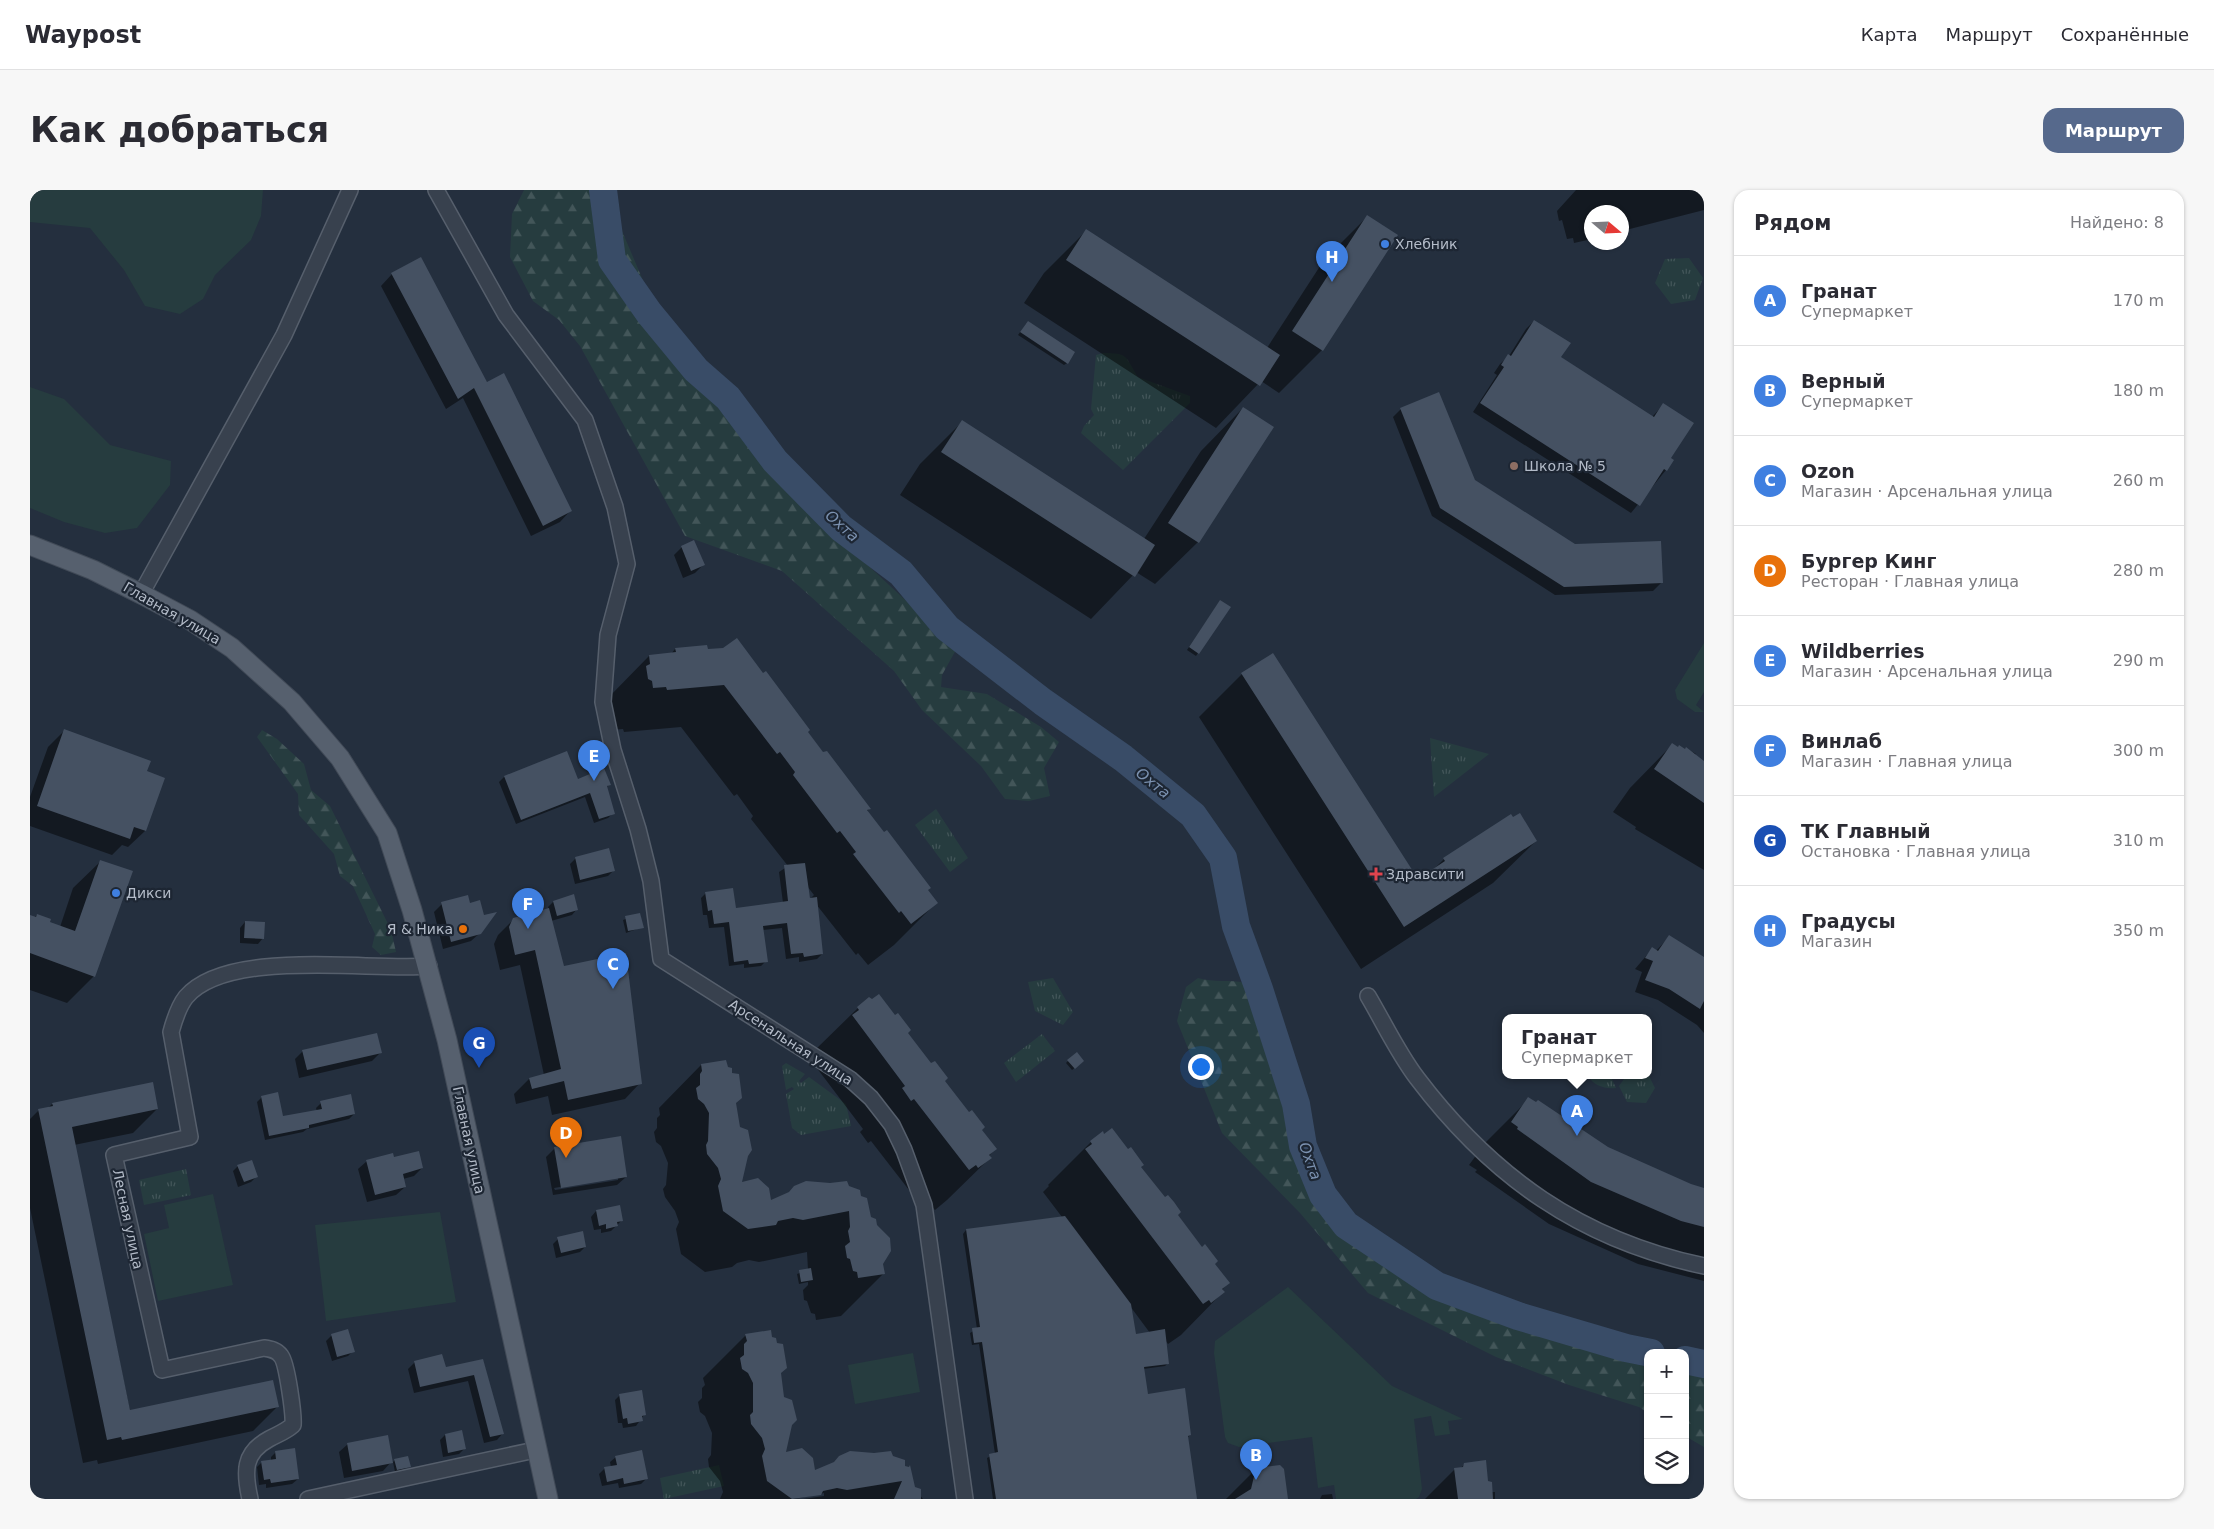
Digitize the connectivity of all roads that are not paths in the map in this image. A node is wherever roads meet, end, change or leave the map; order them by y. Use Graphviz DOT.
graph roads {
  1 [pos="350,190"];
  2 [pos="436,190"];
  3 [pos="30,545"];
  4 [pos="141,594"];
  5 [pos="429,966"];
  6 [pos="1368,996"];
  7 [pos="1704,1266"];
  8 [pos="536,1450"];
  9 [pos="250,1499"];
  10 [pos="308,1499"];
  11 [pos="548,1499"];
  12 [pos="965,1499"];
  1 -- 4 [label="street"];
  2 -- 12 [label="street, Арсенальная улица"];
  3 -- 4 [label="main road, Главная улица"];
  4 -- 5 [label="main road, Главная улица"];
  5 -- 8 [label="main road, Главная улица"];
  5 -- 9 [label="street, Лесная улица"];
  6 -- 7 [label="street"];
  8 -- 10 [label="street"];
  8 -- 11 [label="main road, Главная улица"];
}
